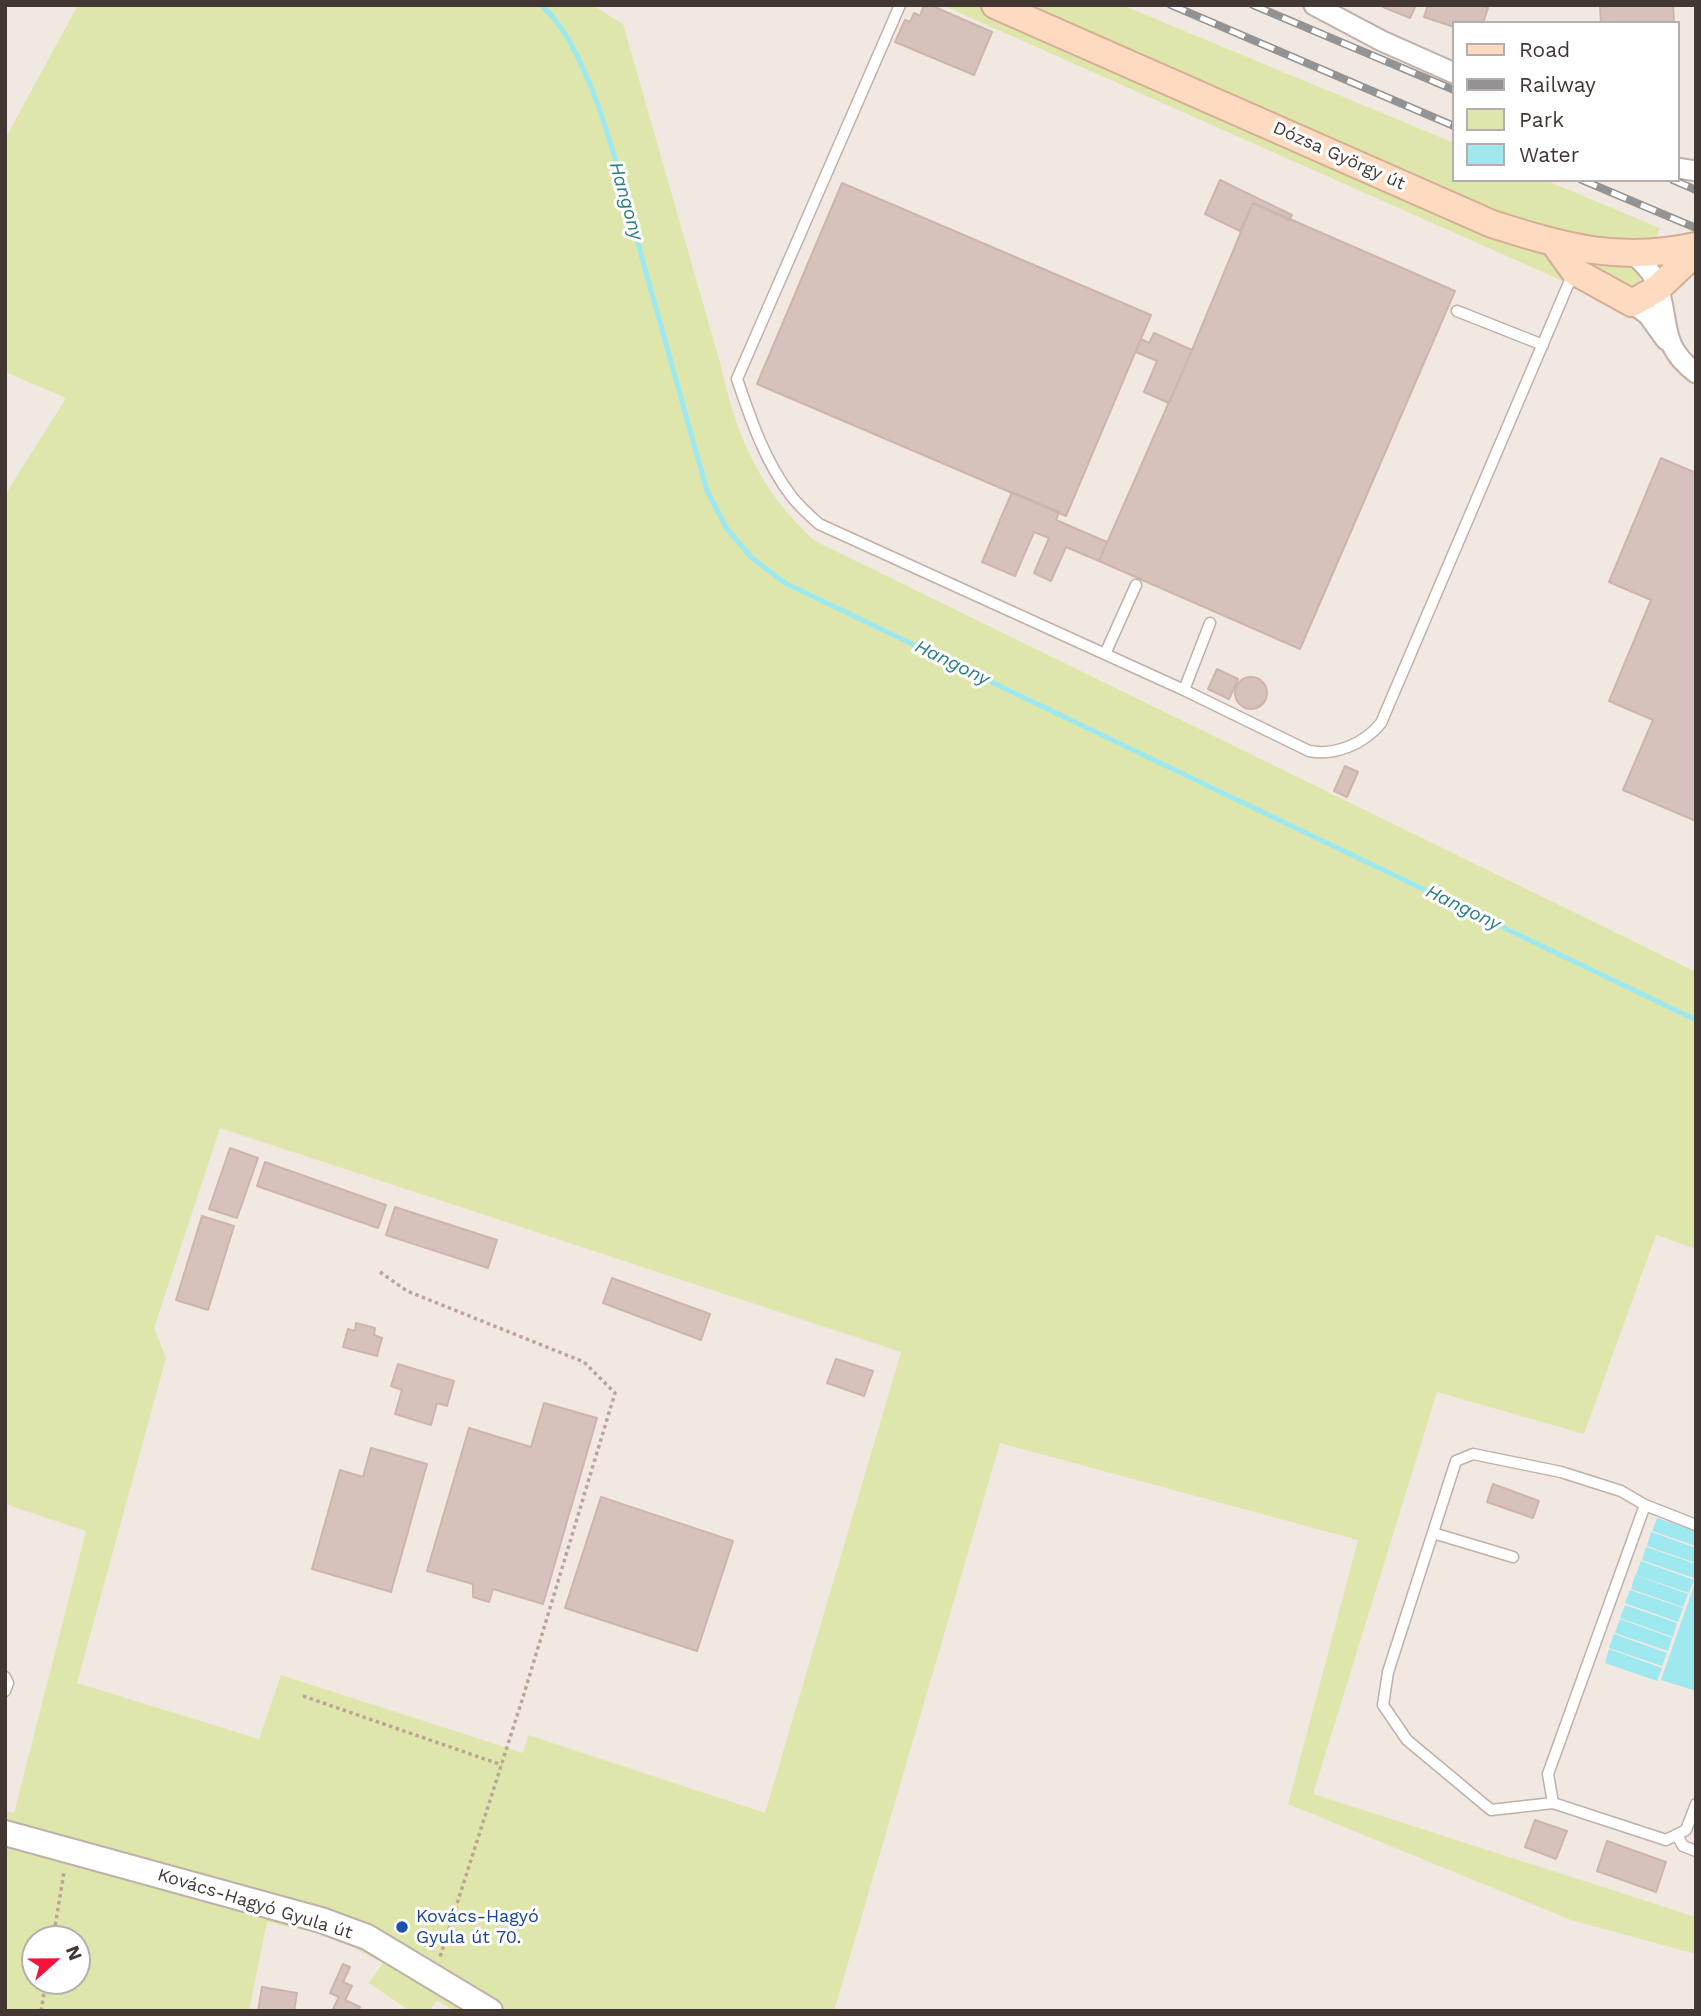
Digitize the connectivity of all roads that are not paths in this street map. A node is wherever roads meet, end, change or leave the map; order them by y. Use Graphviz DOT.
graph roads {
  1 [pos="900,5"];
  2 [pos="995,5"];
  3 [pos="1314,5"];
  4 [pos="1452,72"];
  5 [pos="1553,243"];
  6 [pos="1696,247"];
  7 [pos="1696,252"];
  8 [pos="1635,255"];
  9 [pos="1574,271"];
  10 [pos="1658,288"];
  11 [pos="1632,303"];
  12 [pos="1457,311"];
  13 [pos="1543,345"];
  14 [pos="1671,347"];
  15 [pos="1696,373"];
  16 [pos="1136,584"];
  17 [pos="1210,623"];
  18 [pos="1105,654"];
  19 [pos="1184,690"];
  20 [pos="1645,1505"];
  21 [pos="1696,1525"];
  22 [pos="1433,1533"];
  23 [pos="1513,1557"];
  24 [pos="5,1677"];
  25 [pos="5,1691"];
  26 [pos="1553,1803"];
  27 [pos="1696,1804"];
  28 [pos="5,1833"];
  29 [pos="1678,1835"];
  30 [pos="1696,1851"];
  31 [pos="490,2011"];
  1 -- 18 [label="lane"];
  2 -- 5 [label="main road, Dózsa György út"];
  3 -- 4 [label="street"];
  5 -- 8 [label="main road, Dózsa György út"];
  5 -- 9 [label="main road"];
  6 -- 8 [label="main road, Dózsa György út"];
  7 -- 10 [label="main road"];
  8 -- 10 [label="street"];
  9 -- 11 [label="main road"];
  9 -- 13 [label="lane"];
  10 -- 11 [label="main road"];
  10 -- 14 [label="street"];
  11 -- 14 [label="street"];
  12 -- 13 [label="lane"];
  13 -- 19 [label="lane"];
  14 -- 15 [label="street"];
  16 -- 18 [label="lane"];
  17 -- 19 [label="lane"];
  18 -- 19 [label="lane"];
  20 -- 21 [label="lane"];
  20 -- 22 [label="lane"];
  20 -- 26 [label="lane"];
  22 -- 23 [label="lane"];
  22 -- 26 [label="lane"];
  24 -- 25 [label="lane"];
  26 -- 29 [label="lane"];
  27 -- 29 [label="lane"];
  28 -- 31 [label="street, Kovács-Hagyó Gyula út"];
  29 -- 30 [label="lane"];
}
